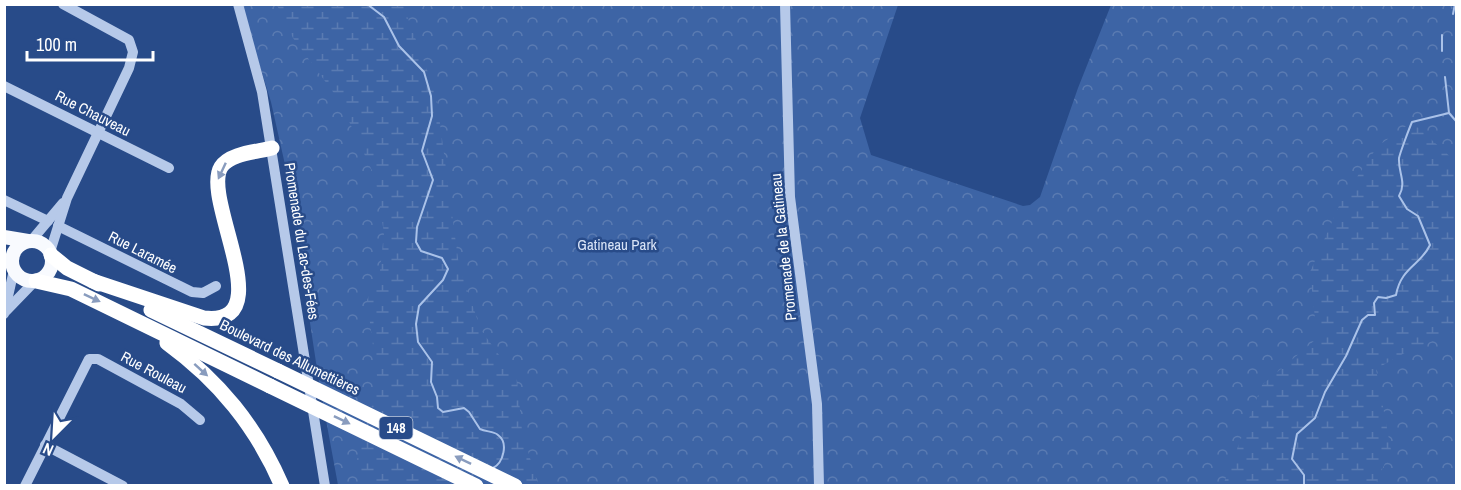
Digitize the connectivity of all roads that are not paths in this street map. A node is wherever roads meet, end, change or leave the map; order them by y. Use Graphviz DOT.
graph roads {
  1 [pos="63,4"];
  2 [pos="238,4"];
  3 [pos="785,4"];
  4 [pos="4,86"];
  5 [pos="99,133"];
  6 [pos="272,148"];
  7 [pos="169,168"];
  8 [pos="4,200"];
  9 [pos="53,223"];
  10 [pos="4,237"];
  11 [pos="30,241"];
  12 [pos="51,254"];
  13 [pos="10,266"];
  14 [pos="36,281"];
  15 [pos="93,281"];
  16 [pos="216,286"];
  17 [pos="120,312"];
  18 [pos="5,313"];
  19 [pos="200,420"];
  20 [pos="45,445"];
  21 [pos="25,486"];
  22 [pos="123,486"];
  23 [pos="282,486"];
  24 [pos="325,486"];
  25 [pos="476,486"];
  26 [pos="515,486"];
  27 [pos="819,486"];
  1 -- 5 [label="street"];
  2 -- 6 [label="street, Promenade du Lac-des-Fées"];
  3 -- 27 [label="street, Promenade de la Gatineau"];
  4 -- 5 [label="street, Rue Chauveau"];
  5 -- 7 [label="street, Rue Chauveau"];
  5 -- 9 [label="street"];
  6 -- 15 [label="highway, one-way"];
  6 -- 24 [label="street, Promenade du Lac-des-Fées"];
  8 -- 9 [label="street, Rue Laramée"];
  9 -- 11 [label="street"];
  9 -- 12 [label="street"];
  9 -- 16 [label="street, Rue Laramée"];
  10 -- 11 [label="main road"];
  11 -- 12 [label="main road"];
  11 -- 13 [label="main road"];
  12 -- 14 [label="main road"];
  12 -- 15 [label="highway, Boulevard des Allumettières / 148"];
  13 -- 14 [label="main road"];
  13 -- 18 [label="street"];
  14 -- 17 [label="highway, 148, one-way"];
  14 -- 18 [label="street"];
  26 -- 15 [label="highway, Boulevard des Allumettières / 148, one-way, bridge"];
  17 -- 23 [label="highway, one-way"];
  17 -- 25 [label="highway, 148, one-way, bridge"];
  19 -- 20 [label="street, Rue Rouleau"];
  20 -- 21 [label="street"];
  20 -- 22 [label="street"];
}
